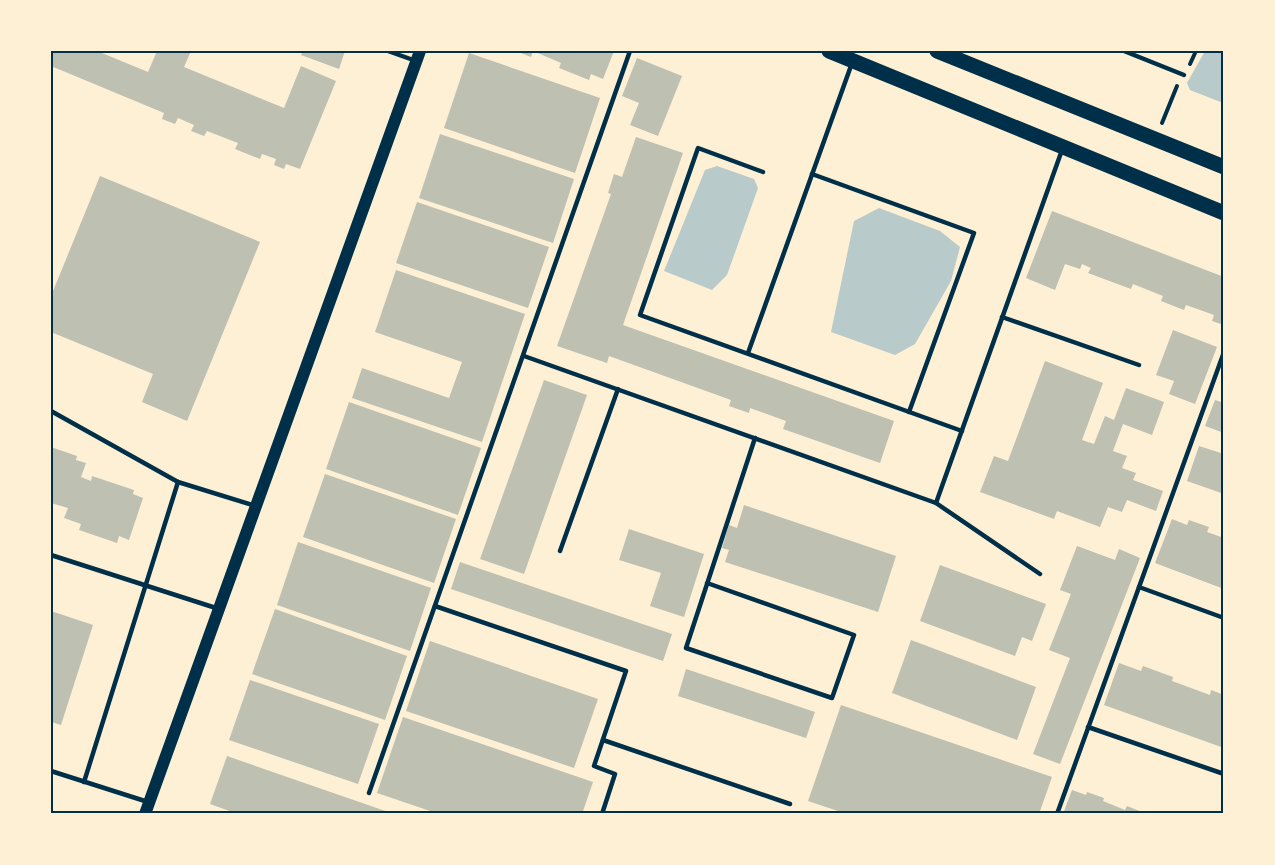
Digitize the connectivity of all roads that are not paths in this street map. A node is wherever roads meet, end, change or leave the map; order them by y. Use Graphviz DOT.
graph roads {
  1 [pos="388,51"];
  2 [pos="630,51"];
  3 [pos="829,51"];
  4 [pos="937,51"];
  5 [pos="1124,51"];
  6 [pos="960,55"];
  7 [pos="418,56"];
  8 [pos="853,61"];
  9 [pos="1184,75"];
  10 [pos="1063,147"];
  11 [pos="1224,167"];
  12 [pos="763,172"];
  13 [pos="812,174"];
  14 [pos="1224,213"];
  15 [pos="1002,316"];
  16 [pos="1224,352"];
  17 [pos="748,353"];
  18 [pos="524,356"];
  19 [pos="1138,364"];
  20 [pos="618,389"];
  21 [pos="51,411"];
  22 [pos="909,412"];
  23 [pos="962,431"];
  24 [pos="755,438"];
  25 [pos="178,482"];
  26 [pos="936,503"];
  27 [pos="256,506"];
  28 [pos="560,551"];
  29 [pos="51,555"];
  30 [pos="1040,574"];
  31 [pos="707,583"];
  32 [pos="146,585"];
  33 [pos="1139,587"];
  34 [pos="435,606"];
  35 [pos="219,609"];
  36 [pos="1224,618"];
  37 [pos="1088,727"];
  38 [pos="603,740"];
  39 [pos="51,771"];
  40 [pos="1224,774"];
  41 [pos="84,782"];
  42 [pos="369,794"];
  43 [pos="790,804"];
  44 [pos="147,808"];
  45 [pos="602,814"];
  46 [pos="1057,814"];
  1 -- 7 [label="lane"];
  2 -- 18 [label="lane"];
  3 -- 8 [label="main road"];
  4 -- 6 [label="main road"];
  5 -- 9 [label="lane"];
  6 -- 11 [label="main road"];
  7 -- 27 [label="main road"];
  8 -- 10 [label="main road"];
  8 -- 13 [label="lane"];
  10 -- 14 [label="main road"];
  10 -- 15 [label="lane"];
  12 -- 17 [label="lane"];
  13 -- 17 [label="lane"];
  13 -- 22 [label="lane"];
  15 -- 19 [label="lane"];
  15 -- 23 [label="lane"];
  16 -- 33 [label="lane"];
  17 -- 22 [label="lane"];
  18 -- 20 [label="lane"];
  18 -- 34 [label="lane"];
  20 -- 24 [label="lane"];
  20 -- 28 [label="lane"];
  21 -- 25 [label="lane"];
  22 -- 23 [label="lane"];
  23 -- 26 [label="lane"];
  24 -- 26 [label="lane"];
  24 -- 31 [label="lane"];
  25 -- 27 [label="lane"];
  25 -- 32 [label="lane"];
  26 -- 30 [label="lane"];
  27 -- 35 [label="main road"];
  29 -- 32 [label="lane"];
  31 -- 31 [label="lane"];
  32 -- 35 [label="lane"];
  32 -- 41 [label="lane"];
  33 -- 36 [label="lane"];
  33 -- 37 [label="lane"];
  34 -- 38 [label="lane"];
  34 -- 42 [label="lane"];
  35 -- 44 [label="main road"];
  37 -- 40 [label="lane"];
  37 -- 46 [label="lane"];
  38 -- 43 [label="lane"];
  38 -- 45 [label="lane"];
  39 -- 41 [label="lane"];
  41 -- 44 [label="lane"];
}
